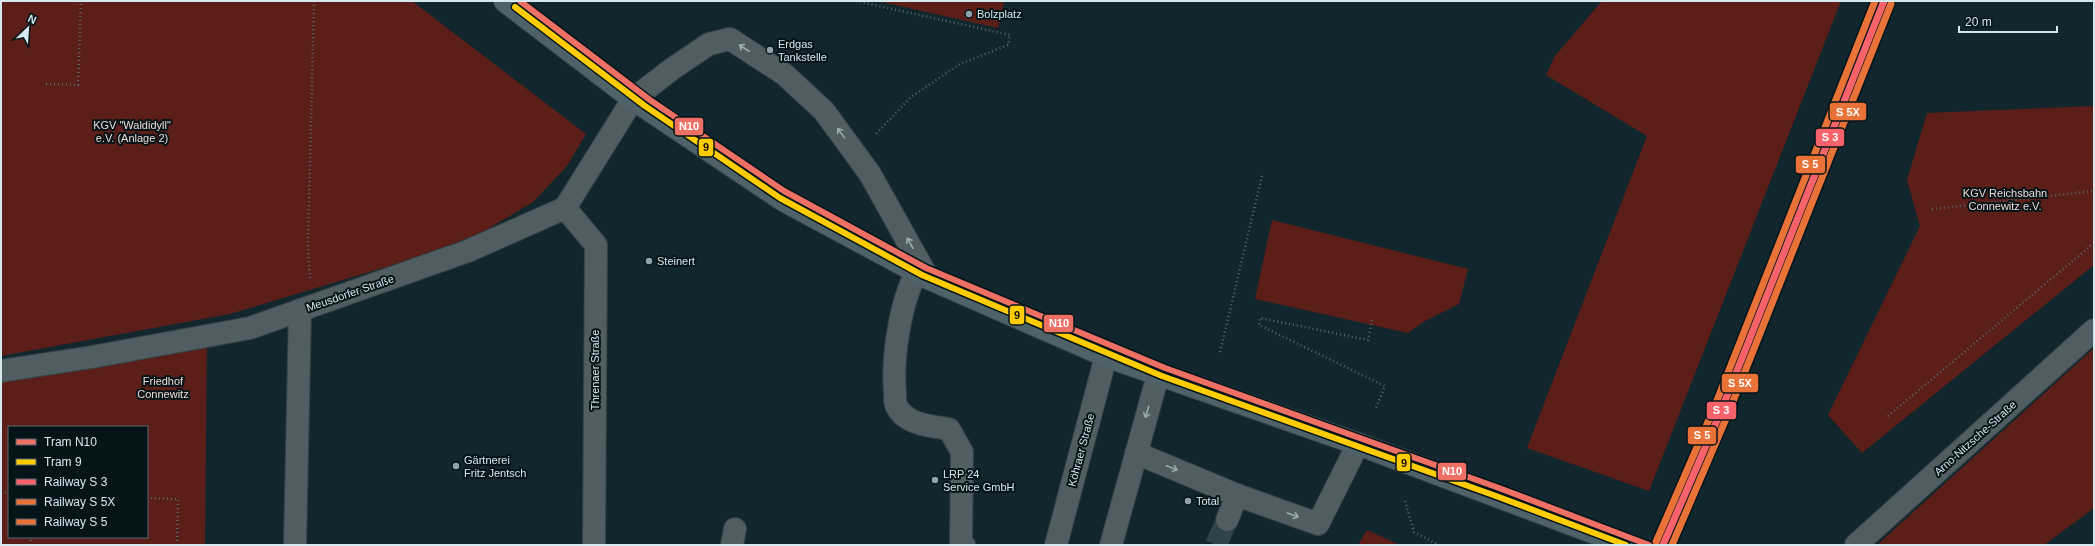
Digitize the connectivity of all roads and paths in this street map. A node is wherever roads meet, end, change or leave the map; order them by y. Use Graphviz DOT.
graph roads {
  1 [pos="81,1"];
  2 [pos="314,1"];
  3 [pos="505,1"];
  4 [pos="856,1"];
  5 [pos="46,84"];
  6 [pos="633,99"];
  7 [pos="856,155"];
  8 [pos="1262,176"];
  9 [pos="2094,191"];
  10 [pos="565,208"];
  11 [pos="1932,209"];
  12 [pos="2094,243"];
  13 [pos="923,274"];
  14 [pos="306,308"];
  15 [pos="1372,320"];
  16 [pos="2094,330"];
  17 [pos="1220,352"];
  18 [pos="1106,356"];
  19 [pos="1,371"];
  20 [pos="1158,375"];
  21 [pos="1375,410"];
  22 [pos="1888,416"];
  23 [pos="1358,444"];
  24 [pos="1136,454"];
  25 [pos="1237,495"];
  26 [pos="148,498"];
  27 [pos="1405,501"];
  28 [pos="1227,520"];
  29 [pos="177,545"];
  30 [pos="295,545"];
  31 [pos="594,545"];
  32 [pos="964,545"];
  33 [pos="1056,545"];
  34 [pos="1111,545"];
  35 [pos="1439,545"];
  36 [pos="1627,545"];
  37 [pos="1856,545"];
  1 -- 5 [label="path"];
  2 -- 14 [label="path"];
  3 -- 6 [label="main road"];
  4 -- 7 [label="path"];
  7 -- 6 [label="street, one-way"];
  6 -- 10 [label="street"];
  6 -- 13 [label="main road"];
  13 -- 7 [label="street, one-way"];
  8 -- 17 [label="path"];
  9 -- 11 [label="path"];
  10 -- 14 [label="street, Meusdorfer Straße"];
  10 -- 31 [label="street, Threnaer Straße"];
  12 -- 22 [label="path"];
  13 -- 18 [label="main road"];
  13 -- 32 [label="street"];
  14 -- 19 [label="street, Meusdorfer Straße"];
  14 -- 30 [label="street"];
  15 -- 21 [label="path"];
  16 -- 37 [label="street, Arno-Nitzsche-Straße"];
  18 -- 20 [label="main road"];
  18 -- 33 [label="street, Köhraer Straße"];
  20 -- 23 [label="main road"];
  20 -- 24 [label="street, one-way"];
  25 -- 23 [label="street, one-way"];
  23 -- 36 [label="main road"];
  24 -- 25 [label="street, one-way"];
  24 -- 34 [label="street"];
  25 -- 28 [label="street"];
  26 -- 29 [label="path"];
  27 -- 35 [label="path"];
}
